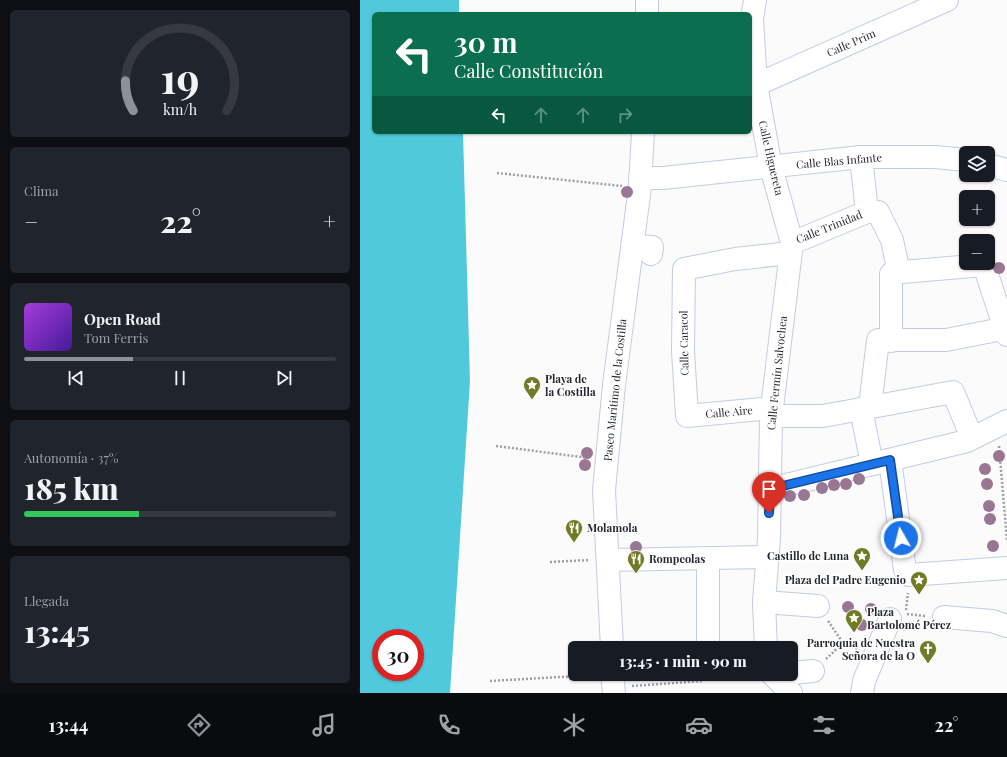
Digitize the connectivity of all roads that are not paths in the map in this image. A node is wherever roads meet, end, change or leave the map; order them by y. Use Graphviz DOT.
graph roads {
  1 [pos="647,0"];
  2 [pos="754,0"];
  3 [pos="947,0"];
  4 [pos="647,12"];
  5 [pos="756,85"];
  6 [pos="643,134"];
  7 [pos="861,157"];
  8 [pos="959,159"];
  9 [pos="771,167"];
  10 [pos="995,167"];
  11 [pos="1007,170"];
  12 [pos="640,183"];
  13 [pos="867,212"];
  14 [pos="791,248"];
  15 [pos="684,269"];
  16 [pos="900,270"];
  17 [pos="1006,331"];
  18 [pos="884,341"];
  19 [pos="866,408"];
  20 [pos="771,412"];
  21 [pos="687,416"];
  22 [pos="1002,424"];
  23 [pos="972,438"];
  24 [pos="881,462"];
  25 [pos="770,489"];
  26 [pos="768,557"];
  27 [pos="708,559"];
  28 [pos="609,560"];
  29 [pos="1007,568"];
  30 [pos="764,602"];
  31 [pos="818,606"];
  32 [pos="944,617"];
  33 [pos="890,619"];
  34 [pos="1007,626"];
  35 [pos="612,641"];
  36 [pos="708,641"];
  37 [pos="766,641"];
  38 [pos="813,671"];
  39 [pos="798,675"];
  40 [pos="862,693"];
  1 -- 4 [label="street"];
  2 -- 5 [label="street, Calle Higuereta"];
  3 -- 5 [label="street, Calle Prim"];
  5 -- 9 [label="street, Calle Higuereta"];
  6 -- 12 [label="street, Paseo Marítimo de la Costilla"];
  7 -- 8 [label="street, Calle Blas Infante"];
  7 -- 9 [label="street, Calle Blas Infante"];
  7 -- 13 [label="street"];
  9 -- 12 [label="street, Calle Blas Infante"];
  9 -- 14 [label="street, Calle Higuereta"];
  10 -- 11 [label="street"];
  12 -- 28 [label="street, Paseo Marítimo de la Costilla"];
  13 -- 14 [label="street, Calle Trinidad"];
  13 -- 16 [label="street"];
  14 -- 15 [label="street, Calle Trinidad"];
  14 -- 20 [label="street, Calle Fermín Salvochea"];
  15 -- 21 [label="street, Calle Caracol"];
  16 -- 17 [label="street"];
  16 -- 18 [label="street"];
  17 -- 18 [label="street"];
  18 -- 19 [label="street"];
  19 -- 20 [label="street, Calle Aire"];
  19 -- 23 [label="street, Calle Aire"];
  19 -- 24 [label="street"];
  20 -- 21 [label="street, Calle Aire"];
  20 -- 25 [label="street, Calle Fermín Salvochea"];
  22 -- 23 [label="street"];
  23 -- 24 [label="street"];
  24 -- 25 [label="street"];
  24 -- 29 [label="street"];
  25 -- 26 [label="street, Calle Fermín Salvochea"];
  26 -- 27 [label="street"];
  26 -- 30 [label="street, Calle Fermín Salvochea"];
  27 -- 28 [label="street"];
  27 -- 36 [label="street"];
  28 -- 35 [label="street, Paseo Marítimo de la Costilla"];
  30 -- 31 [label="street"];
  30 -- 37 [label="street, Calle Fermín Salvochea"];
  32 -- 34 [label="street"];
  33 -- 40 [label="street"];
  38 -- 39 [label="street"];
}
